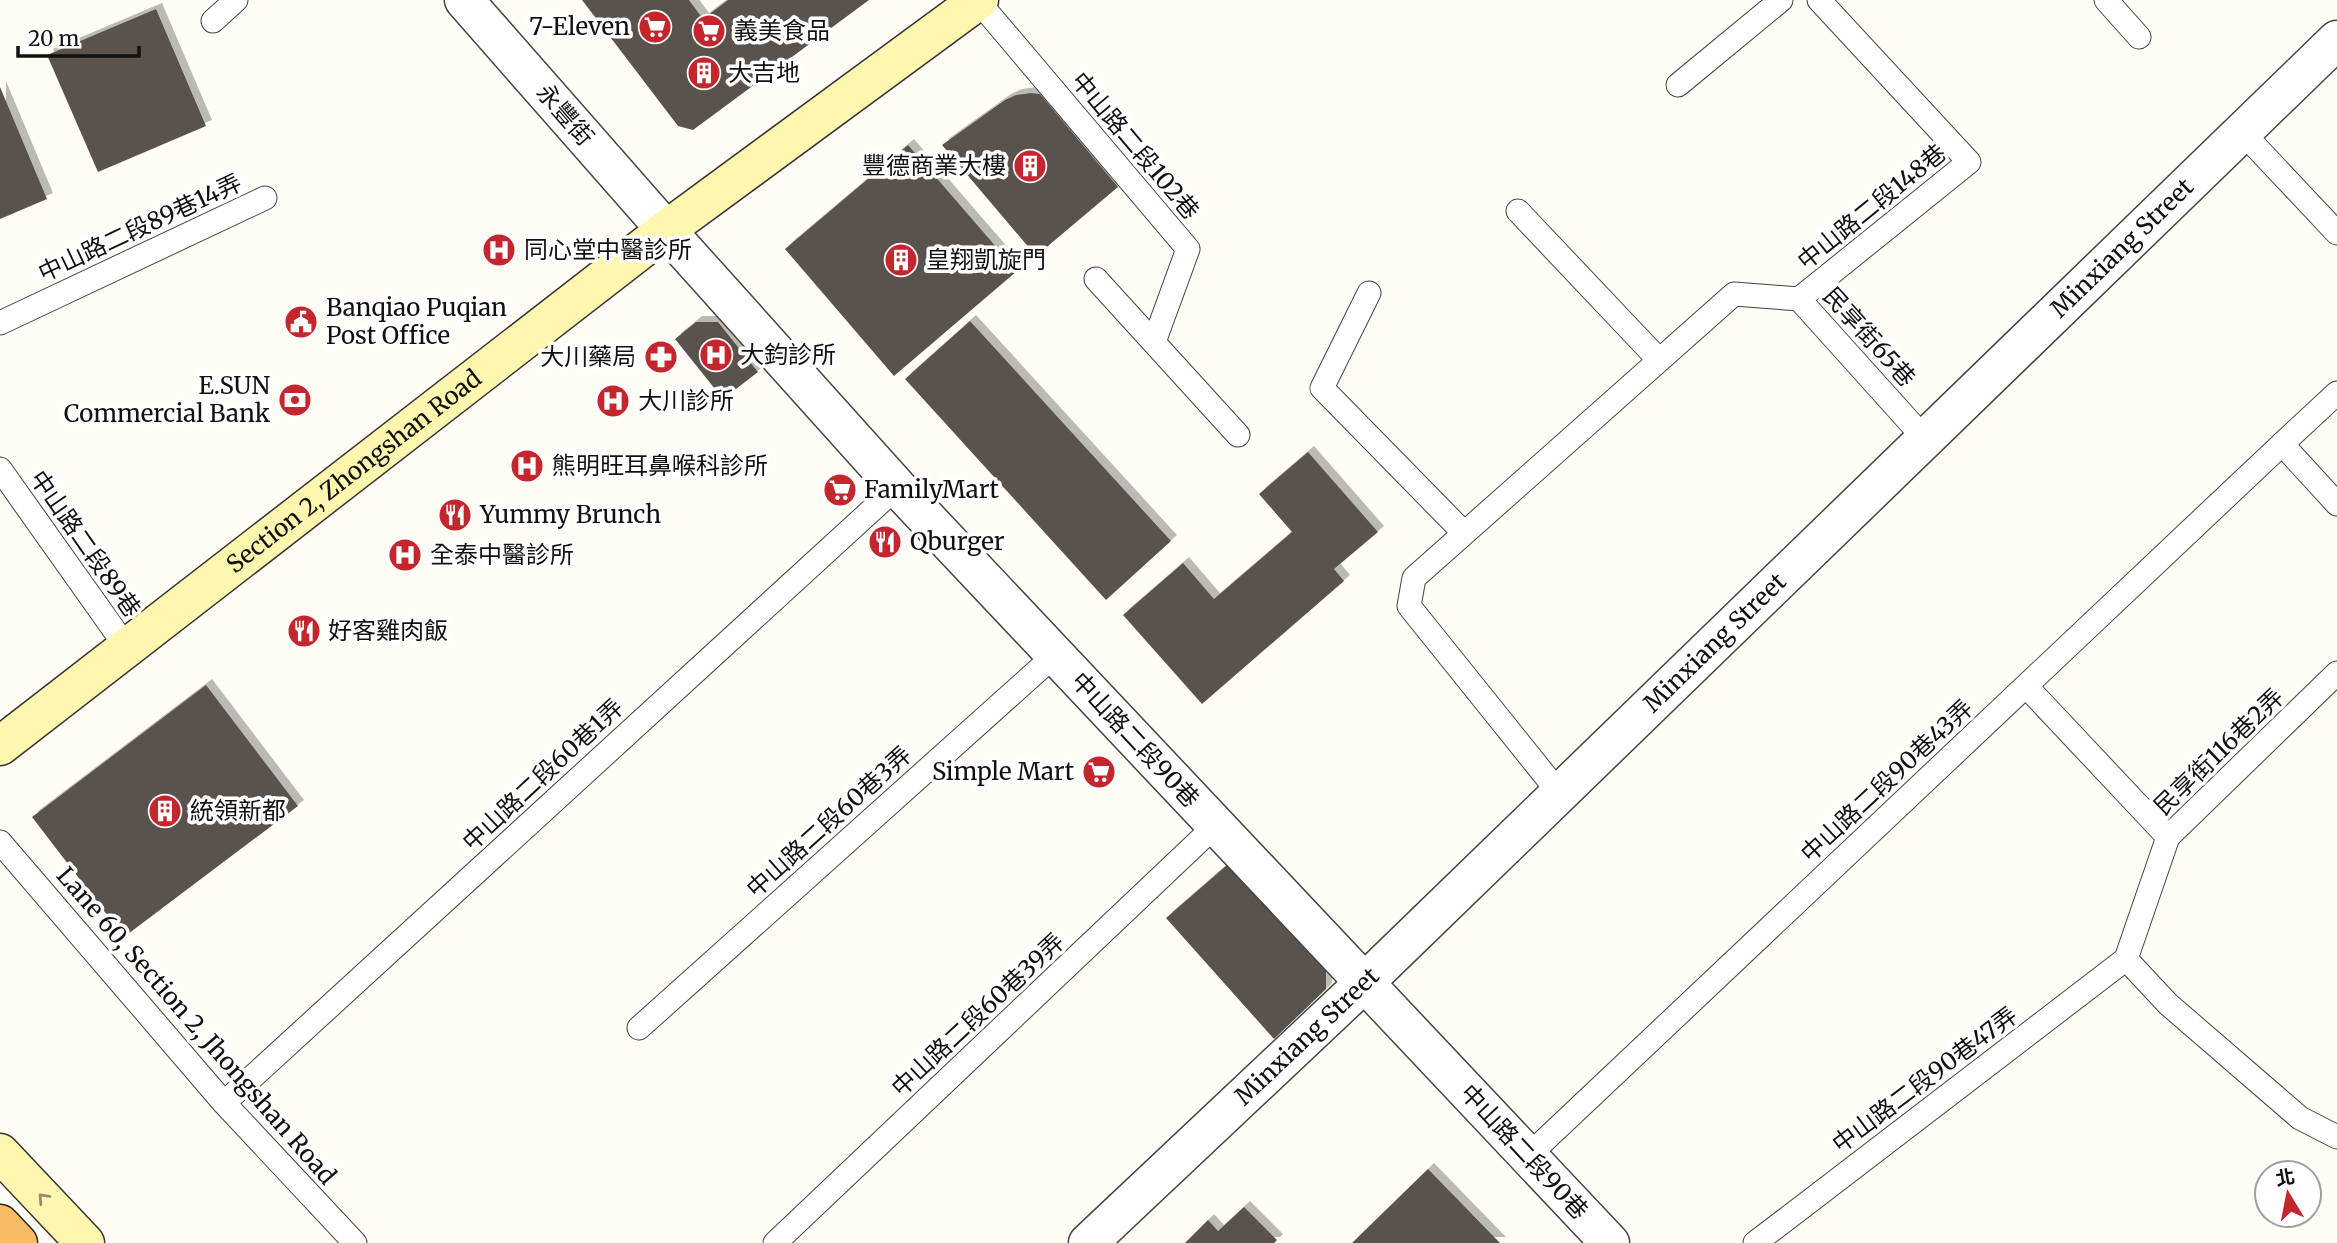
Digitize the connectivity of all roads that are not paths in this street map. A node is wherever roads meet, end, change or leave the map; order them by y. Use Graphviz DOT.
graph roads {
  1 [pos="236,0"];
  2 [pos="464,0"];
  3 [pos="978,0"];
  4 [pos="1781,0"];
  5 [pos="1819,0"];
  6 [pos="2106,0"];
  7 [pos="213,21"];
  8 [pos="2138,37"];
  9 [pos="2337,40"];
  10 [pos="1678,85"];
  11 [pos="2242,132"];
  12 [pos="265,198"];
  13 [pos="1518,211"];
  14 [pos="666,230"];
  15 [pos="2337,233"];
  16 [pos="1096,279"];
  17 [pos="1368,293"];
  18 [pos="1800,299"];
  19 [pos="0,324"];
  20 [pos="1154,342"];
  21 [pos="1659,360"];
  22 [pos="2337,393"];
  23 [pos="1238,435"];
  24 [pos="1925,439"];
  25 [pos="2282,444"];
  26 [pos="0,469"];
  27 [pos="897,487"];
  28 [pos="2337,504"];
  29 [pos="1464,533"];
  30 [pos="127,648"];
  31 [pos="1055,655"];
  32 [pos="2337,673"];
  33 [pos="2026,686"];
  34 [pos="0,746"];
  35 [pos="1560,794"];
  36 [pos="1216,825"];
  37 [pos="2168,838"];
  38 [pos="0,842"];
  39 [pos="2126,959"];
  40 [pos="1364,983"];
  41 [pos="639,1028"];
  42 [pos="225,1103"];
  43 [pos="2337,1137"];
  44 [pos="0,1153"];
  45 [pos="1528,1156"];
  46 [pos="0,1224"];
  47 [pos="18,1243"];
  48 [pos="85,1243"];
  49 [pos="355,1243"];
  50 [pos="775,1243"];
  51 [pos="1088,1243"];
  52 [pos="1610,1243"];
  53 [pos="1755,1243"];
  1 -- 7 [label="lane"];
  2 -- 14 [label="street, 永豐街"];
  3 -- 14 [label="main road, Section 2, Zhongshan Road"];
  3 -- 20 [label="lane, 中山路二段102巷"];
  4 -- 10 [label="lane"];
  5 -- 18 [label="lane, 中山路二段148巷"];
  6 -- 8 [label="lane"];
  9 -- 11 [label="street, Minxiang Street"];
  11 -- 15 [label="lane"];
  11 -- 24 [label="street, Minxiang Street"];
  12 -- 19 [label="lane, 中山路二段89巷14弄"];
  13 -- 21 [label="lane"];
  14 -- 27 [label="street, 中山路二段90巷"];
  14 -- 30 [label="main road, Section 2, Zhongshan Road"];
  16 -- 20 [label="lane"];
  17 -- 29 [label="lane"];
  18 -- 21 [label="lane, 民享街65巷"];
  18 -- 24 [label="lane, 民享街65巷"];
  20 -- 23 [label="lane"];
  21 -- 29 [label="lane, 民享街65巷"];
  22 -- 25 [label="lane"];
  24 -- 35 [label="street, Minxiang Street"];
  25 -- 28 [label="lane"];
  25 -- 33 [label="lane, 中山路二段90巷43弄"];
  26 -- 30 [label="lane, 中山路二段89巷"];
  27 -- 31 [label="street, 中山路二段90巷"];
  27 -- 42 [label="lane, 中山路二段60巷1弄"];
  29 -- 35 [label="lane, 民享街65巷"];
  30 -- 34 [label="main road, Section 2, Zhongshan Road"];
  31 -- 36 [label="street, 中山路二段90巷"];
  31 -- 41 [label="lane, 中山路二段60巷3弄"];
  32 -- 37 [label="lane, 民享街116巷2弄"];
  33 -- 37 [label="lane"];
  33 -- 45 [label="lane, 中山路二段90巷43弄"];
  35 -- 40 [label="street, Minxiang Street"];
  36 -- 40 [label="street, 中山路二段90巷"];
  36 -- 50 [label="lane, 中山路二段60巷39弄"];
  37 -- 39 [label="lane, 民享街116巷2弄"];
  38 -- 42 [label="lane, Lane 60, Section 2, Jhongshan Road"];
  39 -- 43 [label="lane"];
  39 -- 53 [label="lane, 中山路二段90巷47弄"];
  40 -- 45 [label="street, 中山路二段90巷"];
  40 -- 51 [label="street, Minxiang Street"];
  42 -- 49 [label="lane, Lane 60, Section 2, Jhongshan Road"];
  48 -- 44 [label="main road, one-way"];
  45 -- 52 [label="street, 中山路二段90巷"];
  46 -- 47 [label="highway"];
}
